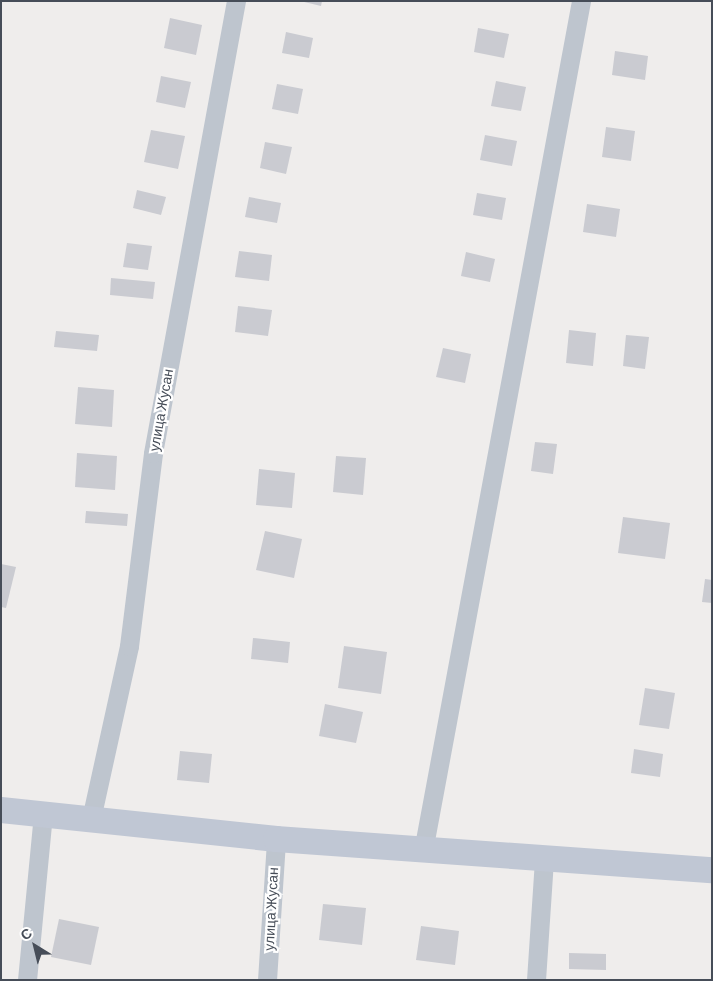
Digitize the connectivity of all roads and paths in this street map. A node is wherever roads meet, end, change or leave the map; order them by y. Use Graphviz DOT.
graph roads {
  1 [pos="236,1"];
  2 [pos="581,1"];
  3 [pos="1,810"];
  4 [pos="43,814"];
  5 [pos="91,819"];
  6 [pos="276,839"];
  7 [pos="423,851"];
  8 [pos="544,858"];
  9 [pos="712,870"];
  10 [pos="27,980"];
  11 [pos="267,980"];
  12 [pos="536,980"];
  1 -- 5 [label="street, улица Жусан"];
  2 -- 7 [label="street"];
  3 -- 4 [label="main road"];
  4 -- 5 [label="main road"];
  4 -- 10 [label="street"];
  5 -- 6 [label="main road"];
  6 -- 7 [label="main road"];
  6 -- 11 [label="street, улица Жусан"];
  7 -- 8 [label="main road"];
  8 -- 9 [label="main road"];
  8 -- 12 [label="street"];
}
